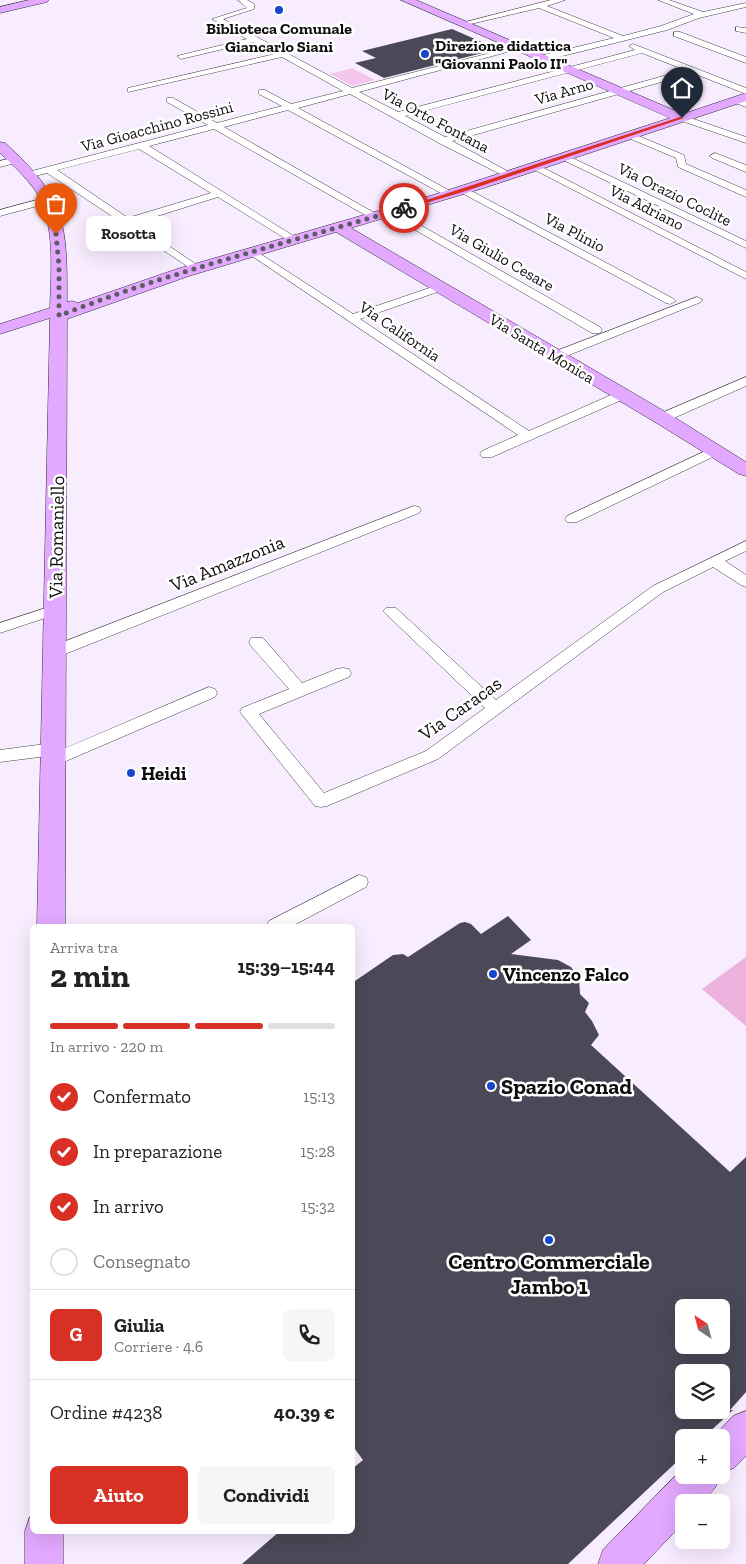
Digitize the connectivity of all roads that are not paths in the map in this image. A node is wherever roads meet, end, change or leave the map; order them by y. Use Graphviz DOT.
graph roads {
  1 [pos="43,0"];
  2 [pos="242,0"];
  3 [pos="407,0"];
  4 [pos="561,0"];
  5 [pos="662,0"];
  6 [pos="539,5"];
  7 [pos="746,5"];
  8 [pos="0,10"];
  9 [pos="702,15"];
  10 [pos="462,24"];
  11 [pos="677,34"];
  12 [pos="619,38"];
  13 [pos="252,40"];
  14 [pos="518,48"];
  15 [pos="643,50"];
  16 [pos="281,55"];
  17 [pos="181,56"];
  18 [pos="542,58"];
  19 [pos="746,60"];
  20 [pos="568,69"];
  21 [pos="694,70"];
  22 [pos="132,90"];
  23 [pos="619,91"];
  24 [pos="262,92"];
  25 [pos="351,92"];
  26 [pos="744,98"];
  27 [pos="170,100"];
  28 [pos="290,108"];
  29 [pos="395,116"];
  30 [pos="682,118"];
  31 [pos="217,126"];
  32 [pos="629,135"];
  33 [pos="746,140"];
  34 [pos="442,141"];
  35 [pos="0,146"];
  36 [pos="141,146"];
  37 [pos="715,156"];
  38 [pos="564,157"];
  39 [pos="8,162"];
  40 [pos="534,166"];
  41 [pos="746,169"];
  42 [pos="40,172"];
  43 [pos="508,175"];
  44 [pos="457,192"];
  45 [pos="219,194"];
  46 [pos="746,194"];
  47 [pos="48,200"];
  48 [pos="392,212"];
  49 [pos="0,213"];
  50 [pos="374,217"];
  51 [pos="126,222"];
  52 [pos="338,227"];
  53 [pos="746,232"];
  54 [pos="295,240"];
  55 [pos="741,249"];
  56 [pos="253,252"];
  57 [pos="715,260"];
  58 [pos="196,269"];
  59 [pos="746,276"];
  60 [pos="442,287"];
  61 [pos="697,300"];
  62 [pos="670,301"];
  63 [pos="59,310"];
  64 [pos="351,318"];
  65 [pos="0,329"];
  66 [pos="596,330"];
  67 [pos="555,356"];
  68 [pos="746,381"];
  69 [pos="622,396"];
  70 [pos="662,418"];
  71 [pos="528,436"];
  72 [pos="714,451"];
  73 [pos="487,454"];
  74 [pos="746,470"];
  75 [pos="414,510"];
  76 [pos="572,519"];
  77 [pos="746,545"];
  78 [pos="714,561"];
  79 [pos="746,582"];
  80 [pos="54,610"];
  81 [pos="391,611"];
  82 [pos="0,628"];
  83 [pos="257,642"];
  84 [pos="54,652"];
  85 [pos="343,673"];
  86 [pos="300,691"];
  87 [pos="209,693"];
  88 [pos="495,708"];
  89 [pos="53,754"];
  90 [pos="0,756"];
  91 [pos="359,882"];
  92 [pos="51,924"];
  93 [pos="280,924"];
  94 [pos="746,1429"];
  95 [pos="730,1446"];
  96 [pos="693,1484"];
  97 [pos="617,1564"];
  1 -- 8 [label="street"];
  2 -- 13 [label="street, Via Orto Fontana"];
  3 -- 10 [label="street"];
  4 -- 6 [label="street"];
  5 -- 9 [label="street"];
  6 -- 10 [label="street"];
  6 -- 12 [label="street"];
  7 -- 9 [label="street"];
  9 -- 12 [label="street"];
  10 -- 14 [label="street"];
  11 -- 19 [label="street"];
  12 -- 15 [label="street"];
  12 -- 18 [label="street"];
  13 -- 16 [label="street, Via Orto Fontana"];
  13 -- 17 [label="street"];
  14 -- 18 [label="street"];
  14 -- 25 [label="street, Via Gioacchino Rossini"];
  15 -- 20 [label="street"];
  15 -- 21 [label="street"];
  16 -- 22 [label="street"];
  16 -- 25 [label="street, Via Orto Fontana"];
  18 -- 20 [label="street"];
  20 -- 23 [label="street"];
  20 -- 29 [label="street"];
  21 -- 23 [label="street, Via Arno"];
  21 -- 26 [label="street"];
  23 -- 30 [label="street"];
  23 -- 34 [label="street, Via Arno"];
  24 -- 28 [label="street"];
  25 -- 28 [label="street, Via Gioacchino Rossini"];
  25 -- 29 [label="street, Via Orto Fontana"];
  26 -- 30 [label="street"];
  27 -- 31 [label="street"];
  28 -- 31 [label="street, Via Gioacchino Rossini"];
  28 -- 44 [label="street, Via Plinio"];
  29 -- 34 [label="street, Via Orto Fontana"];
  30 -- 32 [label="street"];
  30 -- 33 [label="street"];
  31 -- 36 [label="street, Via Gioacchino Rossini"];
  31 -- 50 [label="street"];
  32 -- 38 [label="street"];
  32 -- 46 [label="street"];
  34 -- 43 [label="street, Via Orto Fontana"];
  35 -- 39 [label="street, Via Romaniello"];
  36 -- 42 [label="street, Via Gioacchino Rossini"];
  36 -- 45 [label="street"];
  37 -- 41 [label="street"];
  38 -- 40 [label="street"];
  38 -- 55 [label="street, Via Orazio Coclite"];
  39 -- 42 [label="street, Via Romaniello"];
  40 -- 43 [label="street"];
  40 -- 57 [label="street, Via Adriano"];
  42 -- 47 [label="street, Via Romaniello"];
  42 -- 51 [label="street"];
  43 -- 44 [label="street"];
  44 -- 48 [label="street"];
  44 -- 62 [label="street, Via Plinio"];
  45 -- 51 [label="street"];
  45 -- 54 [label="street"];
  47 -- 49 [label="street"];
  47 -- 63 [label="street, Via Romaniello"];
  48 -- 50 [label="street"];
  48 -- 66 [label="street, Via Giulio Cesare"];
  50 -- 52 [label="street"];
  51 -- 58 [label="street"];
  52 -- 54 [label="street"];
  52 -- 60 [label="street, Via Santa Monica"];
  53 -- 55 [label="street"];
  54 -- 56 [label="street"];
  55 -- 57 [label="street"];
  56 -- 58 [label="street"];
  56 -- 64 [label="street, Via California"];
  57 -- 59 [label="street, Via Adriano"];
  58 -- 63 [label="street"];
  60 -- 64 [label="street"];
  60 -- 67 [label="street, Via Santa Monica"];
  61 -- 67 [label="street"];
  63 -- 65 [label="street"];
  63 -- 80 [label="street, Via Romaniello"];
  64 -- 71 [label="street, Via California"];
  67 -- 69 [label="street, Via Santa Monica"];
  68 -- 70 [label="street"];
  69 -- 70 [label="street, Via Santa Monica"];
  69 -- 71 [label="street"];
  70 -- 72 [label="street, Via Santa Monica"];
  71 -- 73 [label="street"];
  72 -- 74 [label="street, Via Santa Monica"];
  72 -- 76 [label="street"];
  75 -- 84 [label="street, Via Amazzonia"];
  77 -- 78 [label="street, Via Caracas"];
  78 -- 79 [label="street"];
  78 -- 88 [label="street, Via Caracas"];
  80 -- 82 [label="street"];
  80 -- 84 [label="street, Via Romaniello"];
  81 -- 88 [label="street"];
  83 -- 86 [label="street"];
  84 -- 89 [label="street, Via Romaniello"];
  85 -- 86 [label="street, Via Caracas"];
  86 -- 88 [label="street, Via Caracas"];
  87 -- 89 [label="street"];
  89 -- 90 [label="street"];
  89 -- 92 [label="street, Via Romaniello"];
  91 -- 93 [label="street"];
  94 -- 95 [label="street"];
  96 -- 97 [label="street"];
}
